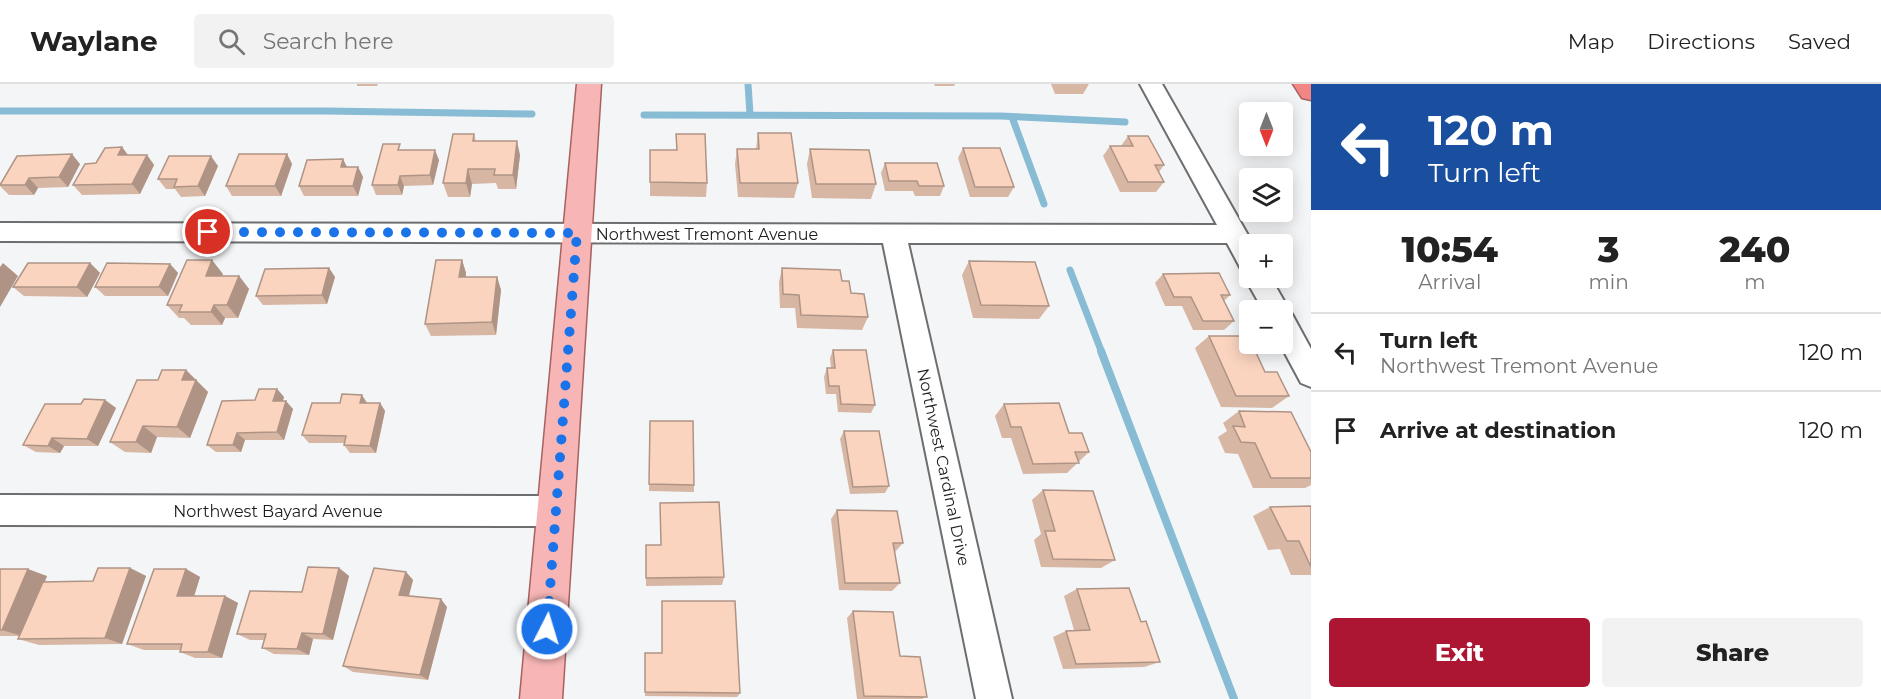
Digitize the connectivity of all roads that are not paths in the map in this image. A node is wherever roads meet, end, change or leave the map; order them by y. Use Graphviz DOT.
graph roads {
  1 [pos="589,84"];
  2 [pos="1152,84"];
  3 [pos="1305,84"];
  4 [pos="1311,92"];
  5 [pos="0,232"];
  6 [pos="577,233"];
  7 [pos="1234,234"];
  8 [pos="894,235"];
  9 [pos="1239,243"];
  10 [pos="1293,342"];
  11 [pos="1311,375"];
  12 [pos="0,510"];
  13 [pos="557,511"];
  14 [pos="541,699"];
  15 [pos="994,699"];
  1 -- 6 [label="main road"];
  2 -- 7 [label="street"];
  3 -- 4 [label="highway"];
  5 -- 6 [label="street, Northwest Tremont Avenue"];
  6 -- 8 [label="street, Northwest Tremont Avenue"];
  6 -- 13 [label="main road"];
  7 -- 8 [label="street, Northwest Tremont Avenue"];
  7 -- 9 [label="street"];
  8 -- 15 [label="street, Northwest Cardinal Drive"];
  10 -- 11 [label="street"];
  12 -- 13 [label="street, Northwest Bayard Avenue"];
  13 -- 14 [label="main road"];
}
